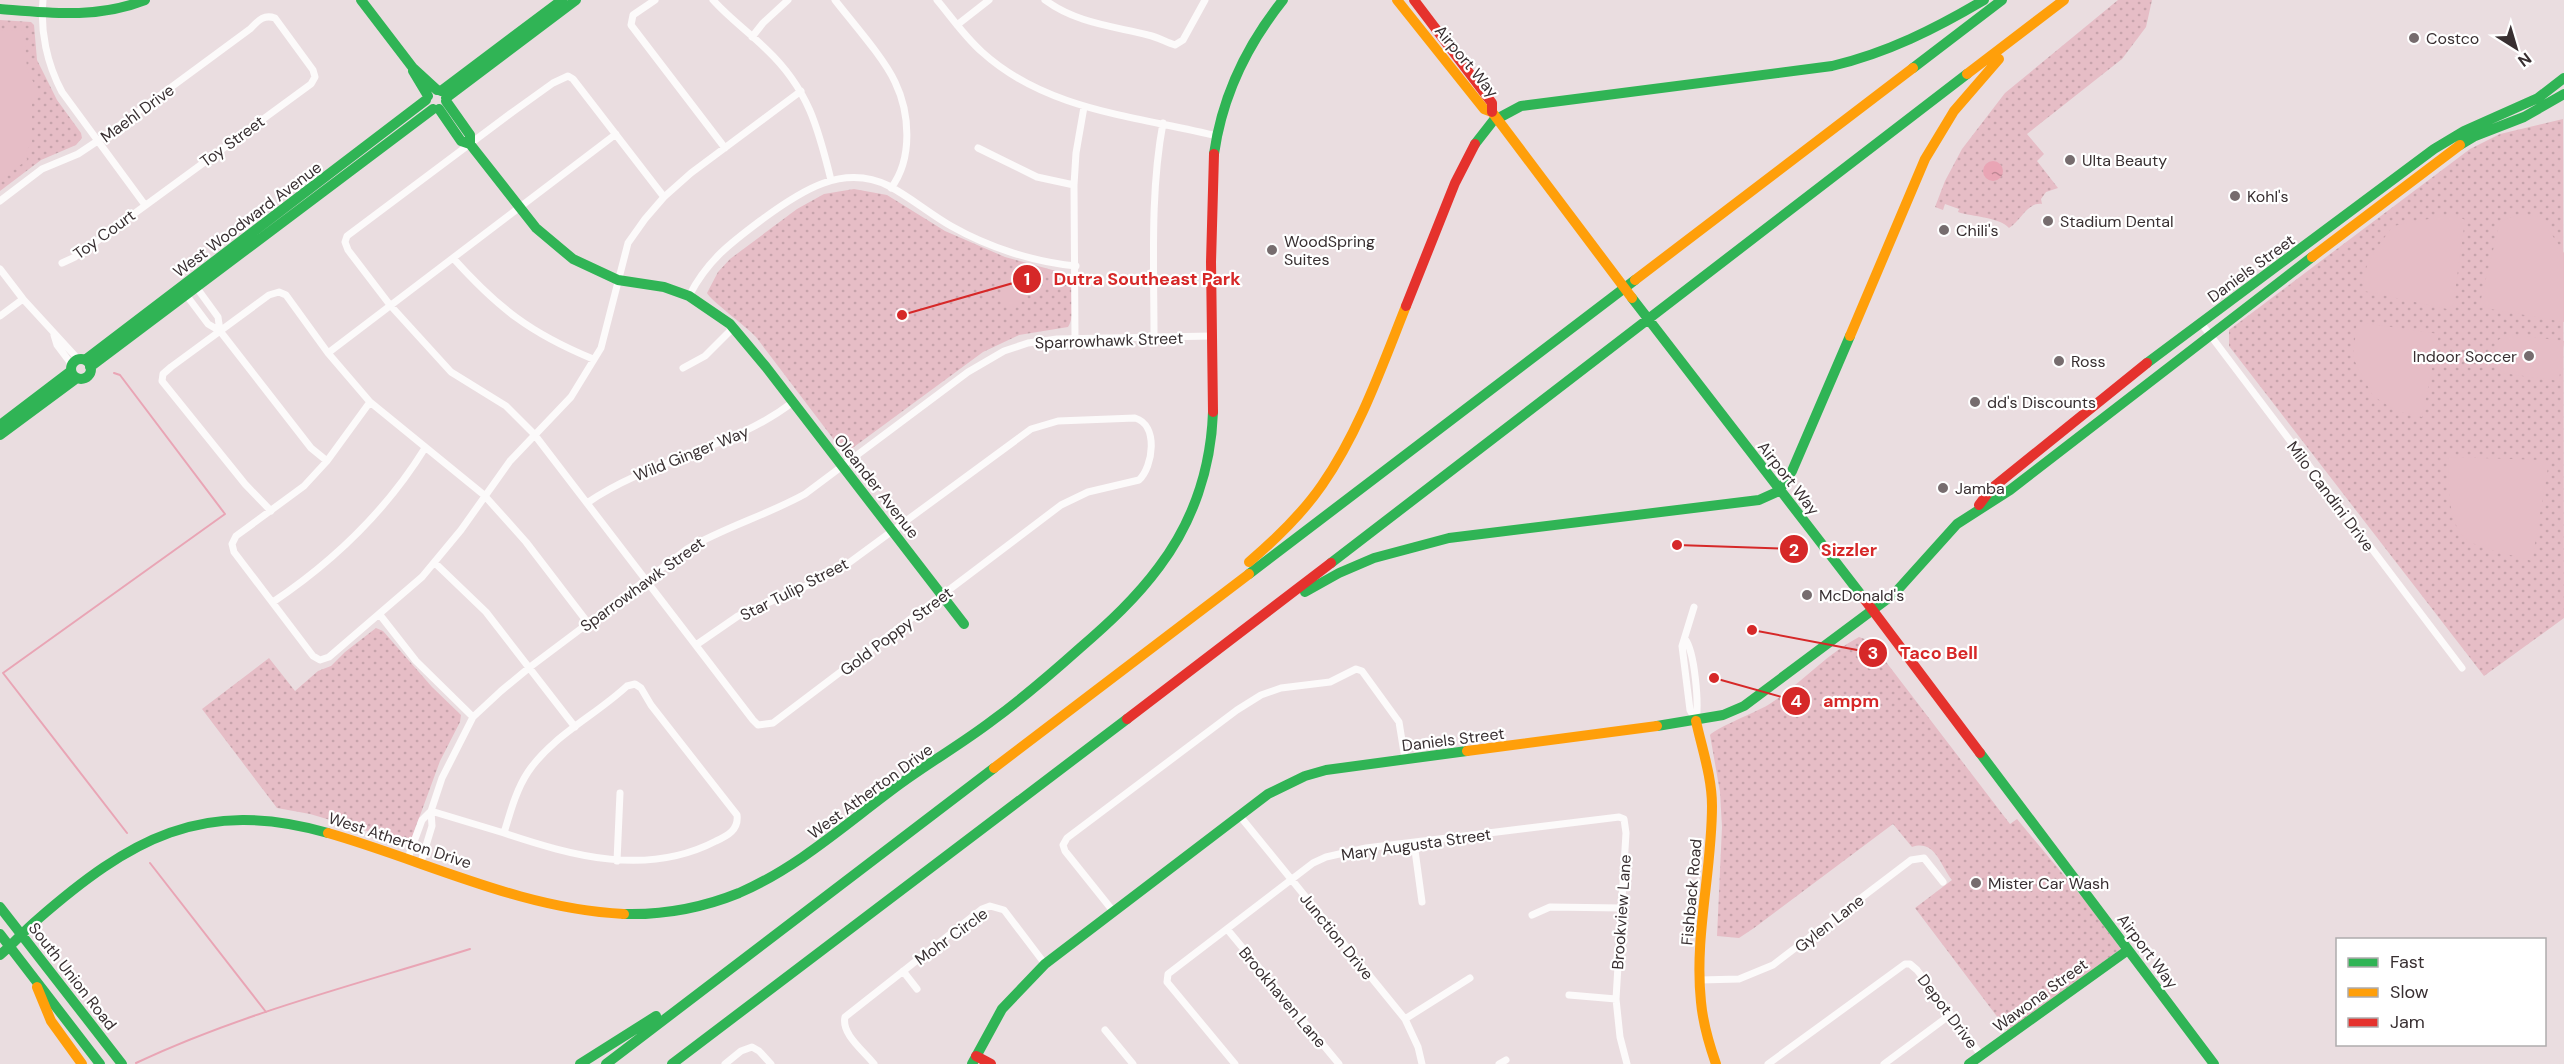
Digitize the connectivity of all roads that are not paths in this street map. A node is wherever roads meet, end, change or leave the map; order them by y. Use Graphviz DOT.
graph roads {
  1 [pos="145,0"];
  2 [pos="361,0"];
  3 [pos="562,0"];
  4 [pos="576,0"];
  5 [pos="655,0"];
  6 [pos="713,0"];
  7 [pos="788,0"];
  8 [pos="836,0"];
  9 [pos="938,0"];
  10 [pos="989,0"];
  11 [pos="1046,0"];
  12 [pos="1205,0"];
  13 [pos="1283,0"];
  14 [pos="1397,0"];
  15 [pos="1414,0"];
  16 [pos="1984,0"];
  17 [pos="2002,0"];
  18 [pos="2060,3"];
  19 [pos="42,6"];
  20 [pos="0,9"];
  21 [pos="268,16"];
  22 [pos="957,25"];
  23 [pos="752,37"];
  24 [pos="2564,78"];
  25 [pos="801,91"];
  26 [pos="2564,94"];
  27 [pos="437,99"];
  28 [pos="1084,107"];
  29 [pos="1495,115"];
  30 [pos="1163,123"];
  31 [pos="616,134"];
  32 [pos="1217,136"];
  33 [pos="99,141"];
  34 [pos="470,144"];
  35 [pos="725,148"];
  36 [pos="978,148"];
  37 [pos="831,180"];
  38 [pos="1074,185"];
  39 [pos="891,188"];
  40 [pos="664,197"];
  41 [pos="0,201"];
  42 [pos="145,205"];
  43 [pos="519,208"];
  44 [pos="453,258"];
  45 [pos="62,262"];
  46 [pos="1076,266"];
  47 [pos="0,269"];
  48 [pos="618,280"];
  49 [pos="194,283"];
  50 [pos="183,291"];
  51 [pos="689,296"];
  52 [pos="23,299"];
  53 [pos="390,305"];
  54 [pos="0,316"];
  55 [pos="2201,323"];
  56 [pos="734,327"];
  57 [pos="220,331"];
  58 [pos="1154,336"];
  59 [pos="1211,336"];
  60 [pos="2209,336"];
  61 [pos="1075,338"];
  62 [pos="328,353"];
  63 [pos="593,359"];
  64 [pos="79,367"];
  65 [pos="683,368"];
  66 [pos="370,402"];
  67 [pos="794,402"];
  68 [pos="0,425"];
  69 [pos="534,434"];
  70 [pos="0,435"];
  71 [pos="1007,446"];
  72 [pos="425,448"];
  73 [pos="327,461"];
  74 [pos="843,466"];
  75 [pos="1779,490"];
  76 [pos="484,495"];
  77 [pos="587,503"];
  78 [pos="1975,510"];
  79 [pos="270,511"];
  80 [pos="893,532"];
  81 [pos="435,563"];
  82 [pos="645,579"];
  83 [pos="942,596"];
  84 [pos="273,602"];
  85 [pos="1694,607"];
  86 [pos="1873,610"];
  87 [pos="381,615"];
  88 [pos="1186,621"];
  89 [pos="588,623"];
  90 [pos="964,624"];
  91 [pos="696,645"];
  92 [pos="1218,650"];
  93 [pos="530,667"];
  94 [pos="2462,668"];
  95 [pos="474,717"];
  96 [pos="1696,721"];
  97 [pos="575,727"];
  98 [pos="1406,759"];
  99 [pos="620,793"];
  100 [pos="431,811"];
  101 [pos="1239,815"];
  102 [pos="1564,824"];
  103 [pos="504,833"];
  104 [pos="1414,843"];
  105 [pos="408,858"];
  106 [pos="616,861"];
  107 [pos="421,862"];
  108 [pos="1291,879"];
  109 [pos="1943,882"];
  110 [pos="1422,902"];
  111 [pos="883,904"];
  112 [pos="0,907"];
  113 [pos="1621,908"];
  114 [pos="1113,911"];
  115 [pos="1532,915"];
  116 [pos="1227,929"];
  117 [pos="0,934"];
  118 [pos="22,935"];
  119 [pos="10,947"];
  120 [pos="2128,950"];
  121 [pos="0,955"];
  122 [pos="1045,964"];
  123 [pos="903,971"];
  124 [pos="33,978"];
  125 [pos="1470,978"];
  126 [pos="1700,980"];
  127 [pos="917,989"];
  128 [pos="698,995"];
  129 [pos="1569,995"];
  130 [pos="1616,999"];
  131 [pos="1950,1015"];
  132 [pos="1405,1019"];
  133 [pos="1105,1030"];
  134 [pos="1981,1055"];
  135 [pos="1506,1059"];
  136 [pos="974,1060"];
  137 [pos="82,1064"];
  138 [pos="100,1064"];
  139 [pos="122,1064"];
  140 [pos="580,1064"];
  141 [pos="606,1064"];
  142 [pos="672,1064"];
  143 [pos="684,1064"];
  144 [pos="725,1064"];
  145 [pos="771,1064"];
  146 [pos="874,1064"];
  147 [pos="991,1064"];
  148 [pos="1133,1064"];
  149 [pos="1235,1064"];
  150 [pos="1338,1064"];
  151 [pos="1422,1064"];
  152 [pos="1499,1064"];
  153 [pos="1627,1064"];
  154 [pos="1716,1064"];
  155 [pos="1770,1064"];
  156 [pos="1884,1064"];
  157 [pos="1969,1064"];
  158 [pos="2214,1064"];
  1 -- 19 [label="main road"];
  2 -- 27 [label="main road"];
  3 -- 27 [label="main road, West Woodward Avenue"];
  4 -- 27 [label="main road, West Woodward Avenue"];
  5 -- 35 [label="street"];
  6 -- 23 [label="street"];
  7 -- 23 [label="street"];
  8 -- 39 [label="street"];
  9 -- 22 [label="street"];
  10 -- 22 [label="street"];
  11 -- 12 [label="street"];
  13 -- 32 [label="main road, West Atherton Drive"];
  14 -- 29 [label="main road, Airport Way"];
  15 -- 29 [label="main road, Airport Way"];
  16 -- 29 [label="main road"];
  17 -- 88 [label="main road"];
  18 -- 75 [label="main road"];
  18 -- 92 [label="main road"];
  19 -- 20 [label="main road"];
  19 -- 33 [label="street"];
  21 -- 33 [label="street, Maehl Drive"];
  21 -- 42 [label="street, Toy Street"];
  22 -- 28 [label="street"];
  23 -- 25 [label="street"];
  24 -- 55 [label="main road, Daniels Street"];
  25 -- 35 [label="street"];
  25 -- 37 [label="street"];
  26 -- 60 [label="main road, Daniels Street"];
  27 -- 34 [label="main road, Oleander Avenue"];
  27 -- 49 [label="main road, West Woodward Avenue"];
  28 -- 30 [label="street"];
  28 -- 38 [label="street"];
  29 -- 75 [label="main road, Airport Way"];
  29 -- 88 [label="main road"];
  30 -- 32 [label="street"];
  30 -- 58 [label="street"];
  31 -- 34 [label="street"];
  31 -- 40 [label="street"];
  31 -- 43 [label="street"];
  32 -- 59 [label="main road, West Atherton Drive"];
  33 -- 41 [label="street, Maehl Drive"];
  33 -- 42 [label="street"];
  34 -- 43 [label="main road, Oleander Avenue"];
  34 -- 53 [label="street"];
  35 -- 40 [label="street"];
  36 -- 38 [label="street"];
  37 -- 39 [label="street"];
  37 -- 51 [label="street"];
  38 -- 46 [label="street"];
  39 -- 46 [label="street"];
  40 -- 48 [label="street"];
  42 -- 45 [label="street, Toy Court"];
  43 -- 44 [label="street"];
  43 -- 48 [label="main road, Oleander Avenue"];
  44 -- 53 [label="street"];
  44 -- 63 [label="street"];
  46 -- 61 [label="street"];
  47 -- 52 [label="street"];
  48 -- 51 [label="main road, Oleander Avenue"];
  48 -- 63 [label="street"];
  49 -- 50 [label="main road, West Woodward Avenue"];
  49 -- 57 [label="street"];
  50 -- 57 [label="street"];
  50 -- 64 [label="main road, West Woodward Avenue"];
  51 -- 56 [label="main road, Oleander Avenue"];
  52 -- 54 [label="street"];
  52 -- 64 [label="street"];
  53 -- 62 [label="street"];
  53 -- 69 [label="street"];
  55 -- 60 [label="street, Milo Candini Drive"];
  55 -- 78 [label="main road, Daniels Street"];
  56 -- 65 [label="street"];
  56 -- 67 [label="main road, Oleander Avenue"];
  57 -- 62 [label="street"];
  57 -- 73 [label="street"];
  57 -- 79 [label="street"];
  58 -- 59 [label="street, Sparrowhawk Street"];
  58 -- 61 [label="street, Sparrowhawk Street"];
  59 -- 107 [label="main road, West Atherton Drive"];
  60 -- 78 [label="main road, Daniels Street"];
  60 -- 94 [label="street, Milo Candini Drive"];
  61 -- 74 [label="street, Sparrowhawk Street"];
  62 -- 66 [label="street"];
  63 -- 69 [label="street"];
  64 -- 68 [label="main road, West Woodward Avenue"];
  64 -- 70 [label="main road, West Woodward Avenue"];
  66 -- 72 [label="street"];
  66 -- 73 [label="street"];
  67 -- 74 [label="main road, Oleander Avenue"];
  67 -- 77 [label="street, Wild Ginger Way"];
  69 -- 76 [label="street"];
  69 -- 77 [label="street"];
  71 -- 80 [label="street, Star Tulip Street"];
  71 -- 83 [label="street, Gold Poppy Street"];
  72 -- 76 [label="street"];
  72 -- 84 [label="street"];
  73 -- 79 [label="street"];
  74 -- 80 [label="main road, Oleander Avenue"];
  74 -- 82 [label="street, Sparrowhawk Street"];
  75 -- 86 [label="main road, Airport Way"];
  75 -- 92 [label="main road"];
  76 -- 81 [label="street"];
  76 -- 89 [label="street"];
  77 -- 82 [label="street"];
  78 -- 86 [label="main road, Daniels Street"];
  79 -- 84 [label="street"];
  80 -- 83 [label="main road, Oleander Avenue"];
  80 -- 91 [label="street, Star Tulip Street"];
  81 -- 87 [label="street"];
  81 -- 93 [label="street"];
  82 -- 89 [label="street, Sparrowhawk Street"];
  82 -- 91 [label="street"];
  83 -- 90 [label="main road, Oleander Avenue"];
  83 -- 91 [label="street, Gold Poppy Street"];
  84 -- 87 [label="street"];
  85 -- 96 [label="street, Fishback Road"];
  86 -- 96 [label="main road, Daniels Street"];
  86 -- 120 [label="main road, Airport Way"];
  87 -- 95 [label="street"];
  88 -- 128 [label="main road"];
  89 -- 93 [label="street, Sparrowhawk Street"];
  92 -- 111 [label="main road"];
  93 -- 95 [label="street, Sparrowhawk Street"];
  93 -- 97 [label="street"];
  95 -- 100 [label="street, Sparrowhawk Street"];
  96 -- 98 [label="main road, Daniels Street"];
  96 -- 126 [label="main road, Fishback Road"];
  97 -- 103 [label="street"];
  97 -- 106 [label="street"];
  98 -- 101 [label="main road, Daniels Street"];
  98 -- 114 [label="street"];
  99 -- 106 [label="street"];
  100 -- 103 [label="street"];
  100 -- 105 [label="street"];
  100 -- 107 [label="street"];
  101 -- 108 [label="street, Junction Drive"];
  101 -- 114 [label="main road, Daniels Street"];
  102 -- 104 [label="street, Mary Augusta Street"];
  102 -- 113 [label="street, Brookview Lane"];
  103 -- 106 [label="street"];
  104 -- 108 [label="street, Mary Augusta Street"];
  104 -- 110 [label="street"];
  105 -- 107 [label="main road, West Atherton Drive"];
  105 -- 118 [label="main road, West Atherton Drive"];
  108 -- 116 [label="street, Mary Augusta Street"];
  108 -- 132 [label="street, Junction Drive"];
  109 -- 126 [label="street, Gylen Lane"];
  111 -- 142 [label="main road"];
  111 -- 143 [label="main road"];
  112 -- 118 [label="main road, South Union Road"];
  113 -- 115 [label="street"];
  113 -- 130 [label="street, Brookview Lane"];
  114 -- 122 [label="main road, Daniels Street"];
  116 -- 149 [label="street, Mary Augusta Street"];
  116 -- 150 [label="street, Brookhaven Lane"];
  117 -- 119 [label="main road, South Union Road"];
  118 -- 119 [label="main road, West Atherton Drive"];
  118 -- 139 [label="main road, South Union Road"];
  119 -- 121 [label="main road, West Atherton Drive"];
  119 -- 124 [label="main road, South Union Road"];
  120 -- 134 [label="main road, Wawona Street"];
  120 -- 158 [label="main road, Airport Way"];
  122 -- 123 [label="street, Mohr Circle"];
  122 -- 136 [label="main road, Daniels Street"];
  123 -- 127 [label="street, Mohr Circle"];
  123 -- 146 [label="street, Mohr Circle"];
  124 -- 137 [label="main road"];
  124 -- 138 [label="main road, South Union Road"];
  125 -- 132 [label="street"];
  126 -- 154 [label="main road, Fishback Road"];
  128 -- 140 [label="main road"];
  128 -- 141 [label="main road"];
  129 -- 130 [label="street"];
  130 -- 153 [label="street, Brookview Lane"];
  131 -- 134 [label="street, Depot Drive"];
  131 -- 155 [label="street, Depot Drive"];
  131 -- 156 [label="street"];
  132 -- 151 [label="street, Junction Drive"];
  133 -- 148 [label="street"];
  134 -- 157 [label="main road, Wawona Street"];
  135 -- 152 [label="street"];
  136 -- 147 [label="main road"];
  144 -- 145 [label="street"];
}
